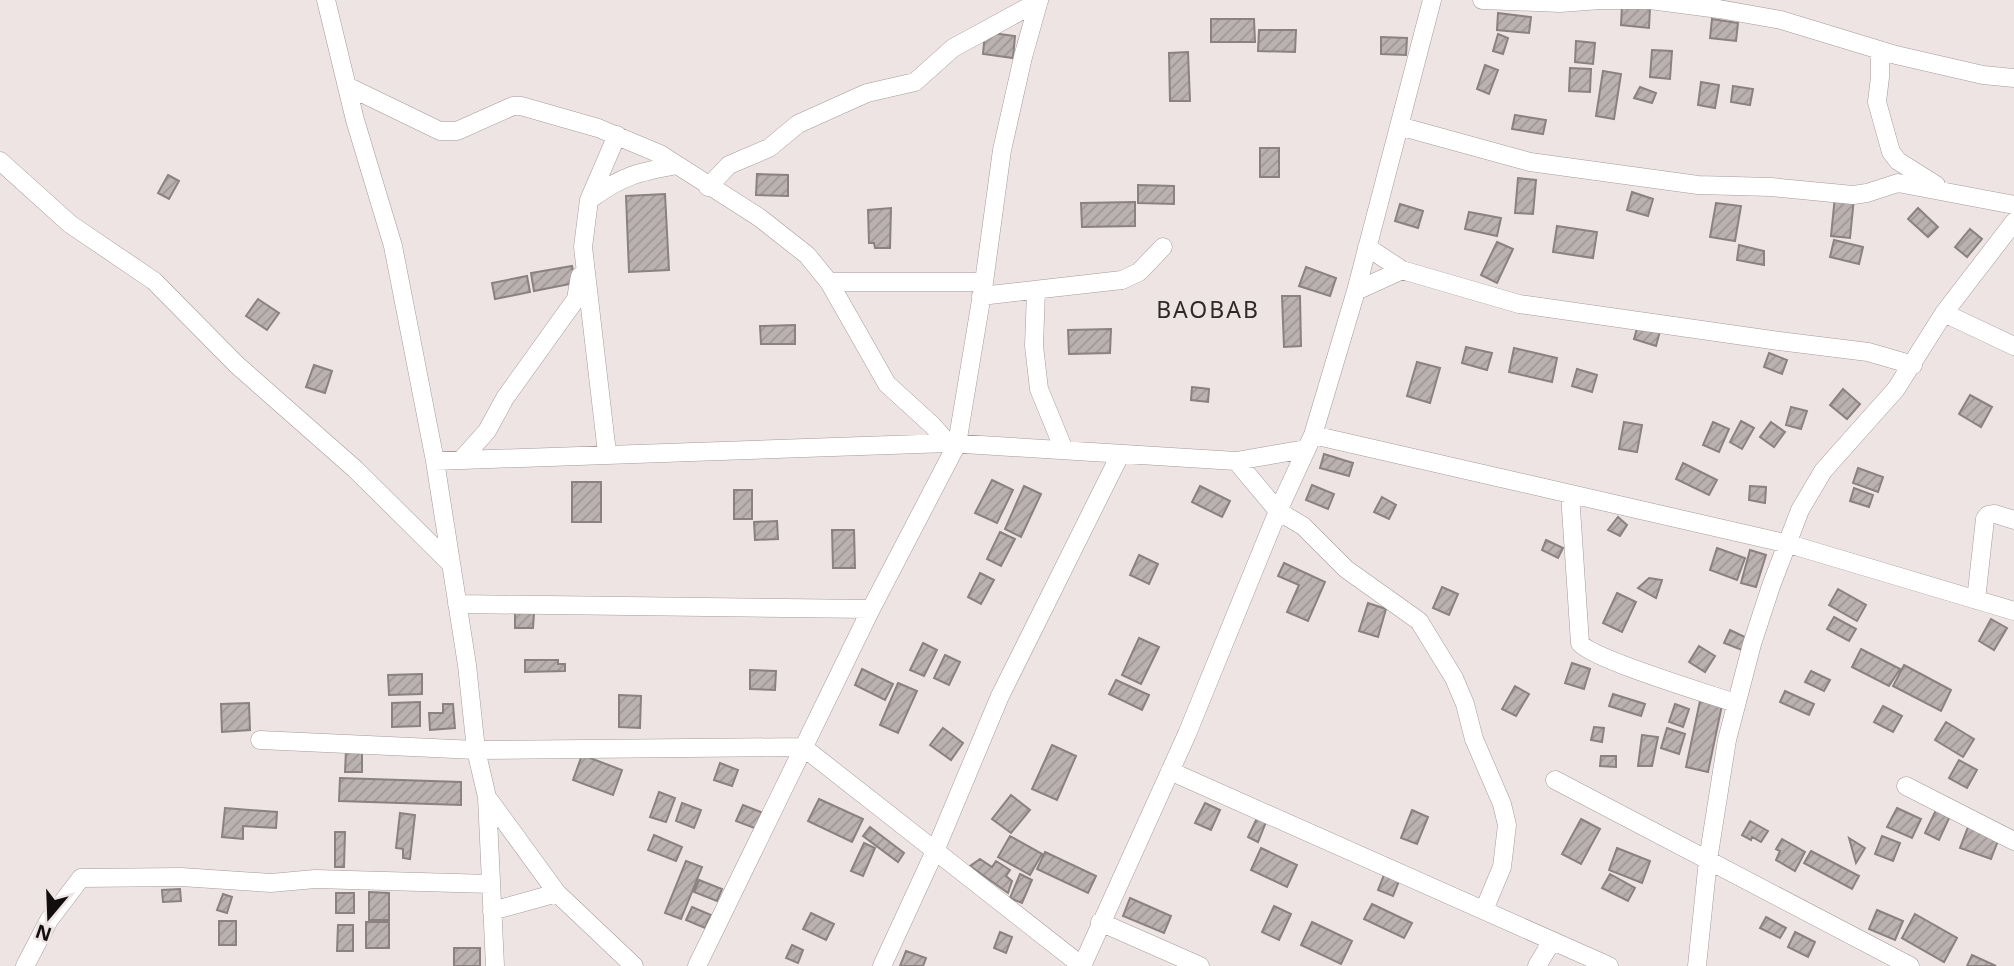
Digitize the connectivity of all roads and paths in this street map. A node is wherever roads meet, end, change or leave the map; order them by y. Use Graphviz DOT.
graph roads {
  1 [pos="326,0"];
  2 [pos="1432,0"];
  3 [pos="1482,0"];
  4 [pos="1039,1"];
  5 [pos="1880,50"];
  6 [pos="2014,78"];
  7 [pos="347,86"];
  8 [pos="1399,126"];
  9 [pos="617,135"];
  10 [pos="0,161"];
  11 [pos="677,165"];
  12 [pos="708,187"];
  13 [pos="1944,191"];
  14 [pos="589,201"];
  15 [pos="2014,205"];
  16 [pos="2014,222"];
  17 [pos="1163,247"];
  18 [pos="1367,247"];
  19 [pos="584,259"];
  20 [pos="1402,270"];
  21 [pos="829,282"];
  22 [pos="983,289"];
  23 [pos="1036,290"];
  24 [pos="1356,291"];
  25 [pos="1944,313"];
  26 [pos="2014,346"];
  27 [pos="1913,365"];
  28 [pos="1310,442"];
  29 [pos="952,444"];
  30 [pos="1064,450"];
  31 [pos="607,453"];
  32 [pos="1120,455"];
  33 [pos="462,459"];
  34 [pos="435,461"];
  35 [pos="1236,461"];
  36 [pos="1570,494"];
  37 [pos="1278,511"];
  38 [pos="2014,520"];
  39 [pos="1789,544"];
  40 [pos="450,563"];
  41 [pos="1976,600"];
  42 [pos="457,604"];
  43 [pos="871,609"];
  44 [pos="2014,611"];
  45 [pos="1735,703"];
  46 [pos="260,740"];
  47 [pos="803,747"];
  48 [pos="476,750"];
  49 [pos="1170,771"];
  50 [pos="1555,780"];
  51 [pos="1906,786"];
  52 [pos="487,797"];
  53 [pos="2014,841"];
  54 [pos="935,850"];
  55 [pos="1708,860"];
  56 [pos="491,884"];
  57 [pos="557,893"];
  58 [pos="1483,910"];
  59 [pos="492,911"];
  60 [pos="1100,922"];
  61 [pos="1552,941"];
  62 [pos="25,966"];
  63 [pos="495,966"];
  64 [pos="635,966"];
  65 [pos="696,966"];
  66 [pos="882,966"];
  67 [pos="1082,966"];
  68 [pos="1200,966"];
  69 [pos="1537,966"];
  70 [pos="1609,966"];
  71 [pos="1697,966"];
  72 [pos="1910,966"];
  1 -- 7 [label="street"];
  2 -- 8 [label="street"];
  3 -- 5 [label="street"];
  4 -- 12 [label="street"];
  4 -- 22 [label="street"];
  5 -- 6 [label="street"];
  5 -- 13 [label="street"];
  7 -- 9 [label="street"];
  7 -- 34 [label="street"];
  8 -- 13 [label="street"];
  8 -- 18 [label="street"];
  9 -- 11 [label="street"];
  9 -- 14 [label="street"];
  10 -- 40 [label="street"];
  11 -- 12 [label="street"];
  11 -- 14 [label="street"];
  12 -- 21 [label="street"];
  13 -- 15 [label="street"];
  14 -- 19 [label="street"];
  16 -- 25 [label="street"];
  17 -- 23 [label="street"];
  18 -- 20 [label="street"];
  18 -- 24 [label="street"];
  19 -- 31 [label="street"];
  19 -- 33 [label="street"];
  20 -- 24 [label="street"];
  20 -- 27 [label="street"];
  21 -- 22 [label="street"];
  21 -- 29 [label="street"];
  22 -- 23 [label="street"];
  22 -- 29 [label="street"];
  23 -- 30 [label="street"];
  24 -- 28 [label="street"];
  25 -- 26 [label="street"];
  25 -- 27 [label="street"];
  27 -- 39 [label="street"];
  28 -- 35 [label="street"];
  28 -- 36 [label="street"];
  28 -- 37 [label="street"];
  29 -- 30 [label="street"];
  29 -- 31 [label="street"];
  29 -- 43 [label="street"];
  30 -- 32 [label="street"];
  31 -- 33 [label="street"];
  32 -- 35 [label="street"];
  32 -- 54 [label="street"];
  33 -- 34 [label="street"];
  34 -- 40 [label="street"];
  35 -- 37 [label="street"];
  36 -- 39 [label="street"];
  36 -- 45 [label="street"];
  37 -- 49 [label="street"];
  37 -- 58 [label="street"];
  38 -- 41 [label="street"];
  39 -- 41 [label="street"];
  39 -- 45 [label="street"];
  40 -- 42 [label="street"];
  41 -- 44 [label="street"];
  42 -- 43 [label="street"];
  42 -- 48 [label="street"];
  43 -- 47 [label="street"];
  45 -- 55 [label="street"];
  46 -- 48 [label="street"];
  47 -- 48 [label="street"];
  47 -- 54 [label="street"];
  47 -- 65 [label="street"];
  48 -- 52 [label="street"];
  49 -- 58 [label="street"];
  49 -- 60 [label="street"];
  50 -- 55 [label="street"];
  51 -- 53 [label="street"];
  52 -- 56 [label="street"];
  52 -- 57 [label="street"];
  54 -- 66 [label="street"];
  54 -- 67 [label="street"];
  55 -- 71 [label="street"];
  55 -- 72 [label="street"];
  56 -- 59 [label="street"];
  56 -- 62 [label="street"];
  57 -- 59 [label="street"];
  57 -- 64 [label="street"];
  58 -- 61 [label="street"];
  59 -- 63 [label="street"];
  60 -- 67 [label="street"];
  60 -- 68 [label="street"];
  61 -- 69 [label="street"];
  61 -- 70 [label="street"];
}
